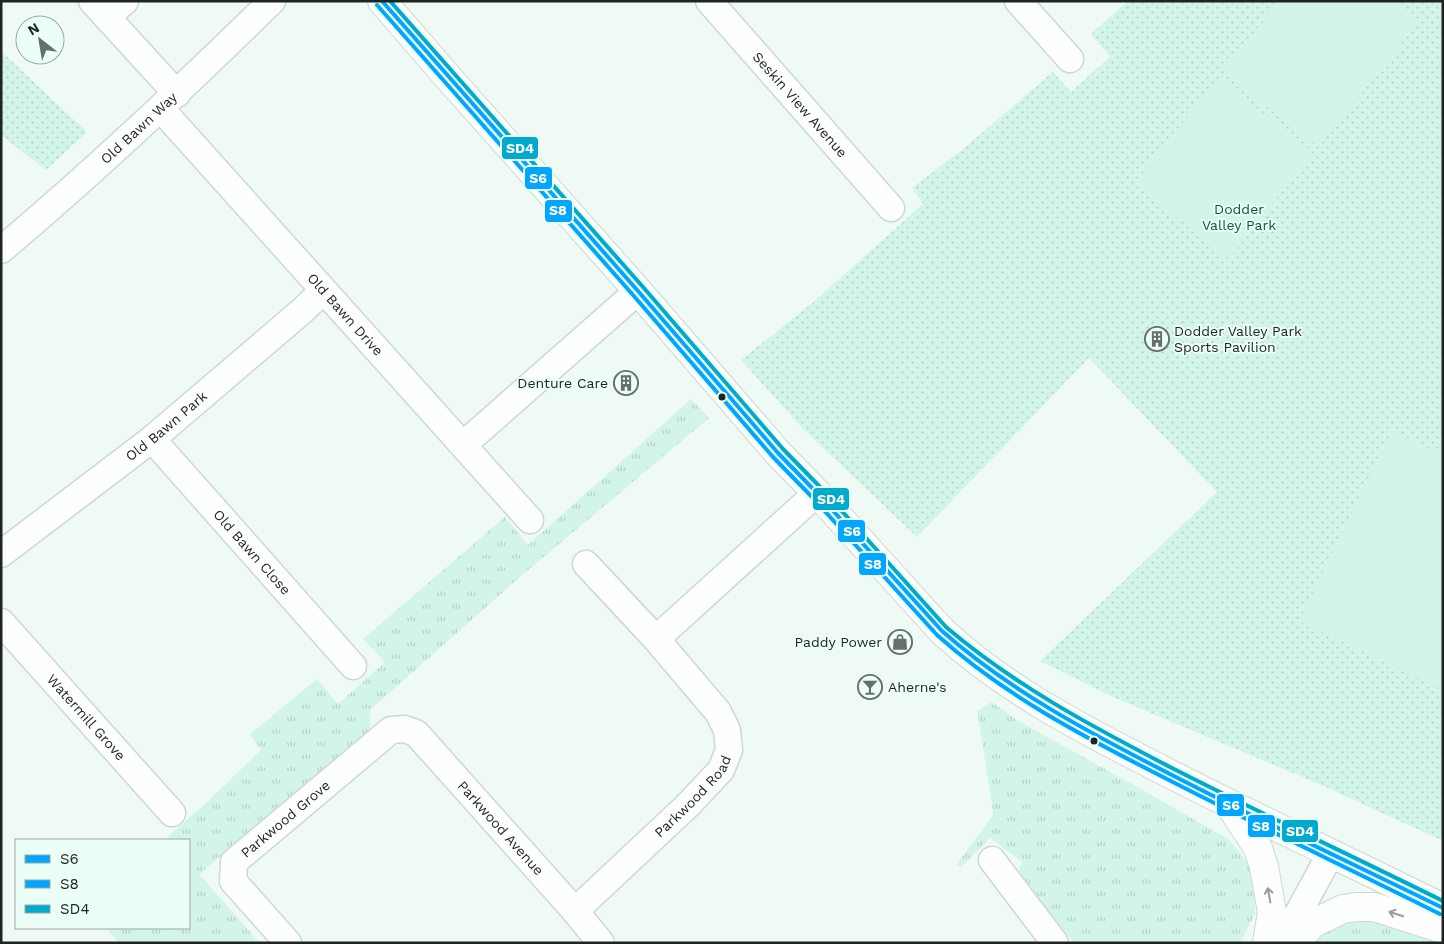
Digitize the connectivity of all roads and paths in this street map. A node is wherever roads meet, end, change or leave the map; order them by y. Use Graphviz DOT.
graph roads {
  1 [pos="272,1"];
  2 [pos="382,1"];
  3 [pos="709,1"];
  4 [pos="1018,1"];
  5 [pos="108,7"];
  6 [pos="1070,59"];
  7 [pos="169,102"];
  8 [pos="891,208"];
  9 [pos="1,250"];
  10 [pos="323,291"];
  11 [pos="638,291"];
  12 [pos="152,439"];
  13 [pos="463,445"];
  14 [pos="817,493"];
  15 [pos="530,520"];
  16 [pos="1,554"];
  17 [pos="586,564"];
  18 [pos="1,622"];
  19 [pos="656,639"];
  20 [pos="352,666"];
  21 [pos="391,730"];
  22 [pos="1230,806"];
  23 [pos="172,813"];
  24 [pos="1331,853"];
  25 [pos="992,860"];
  26 [pos="1443,908"];
  27 [pos="575,911"];
  28 [pos="1443,929"];
  29 [pos="288,943"];
  30 [pos="601,943"];
  31 [pos="1055,943"];
  32 [pos="1267,943"];
  33 [pos="1282,943"];
  34 [pos="1296,943"];
  1 -- 7 [label="street, Old Bawn Way"];
  2 -- 11 [label="main road"];
  3 -- 8 [label="street, Seskin View Avenue"];
  4 -- 6 [label="street"];
  5 -- 7 [label="street, Old Bawn Drive"];
  7 -- 9 [label="street, Old Bawn Way"];
  7 -- 10 [label="street, Old Bawn Drive"];
  10 -- 12 [label="street, Old Bawn Park"];
  10 -- 13 [label="street, Old Bawn Drive"];
  11 -- 13 [label="street"];
  11 -- 14 [label="main road"];
  12 -- 16 [label="street, Old Bawn Park"];
  12 -- 20 [label="street, Old Bawn Close"];
  13 -- 15 [label="street, Old Bawn Drive"];
  14 -- 19 [label="street"];
  14 -- 22 [label="main road"];
  17 -- 19 [label="street, Parkwood Road"];
  18 -- 23 [label="street, Watermill Grove"];
  19 -- 27 [label="street, Parkwood Road"];
  21 -- 27 [label="street, Parkwood Avenue"];
  21 -- 29 [label="street, Parkwood Grove"];
  22 -- 24 [label="main road"];
  32 -- 22 [label="main road, one-way"];
  24 -- 26 [label="main road"];
  24 -- 33 [label="street"];
  25 -- 31 [label="street"];
  27 -- 30 [label="street, Parkwood Avenue"];
  28 -- 34 [label="main road, one-way"];
}
